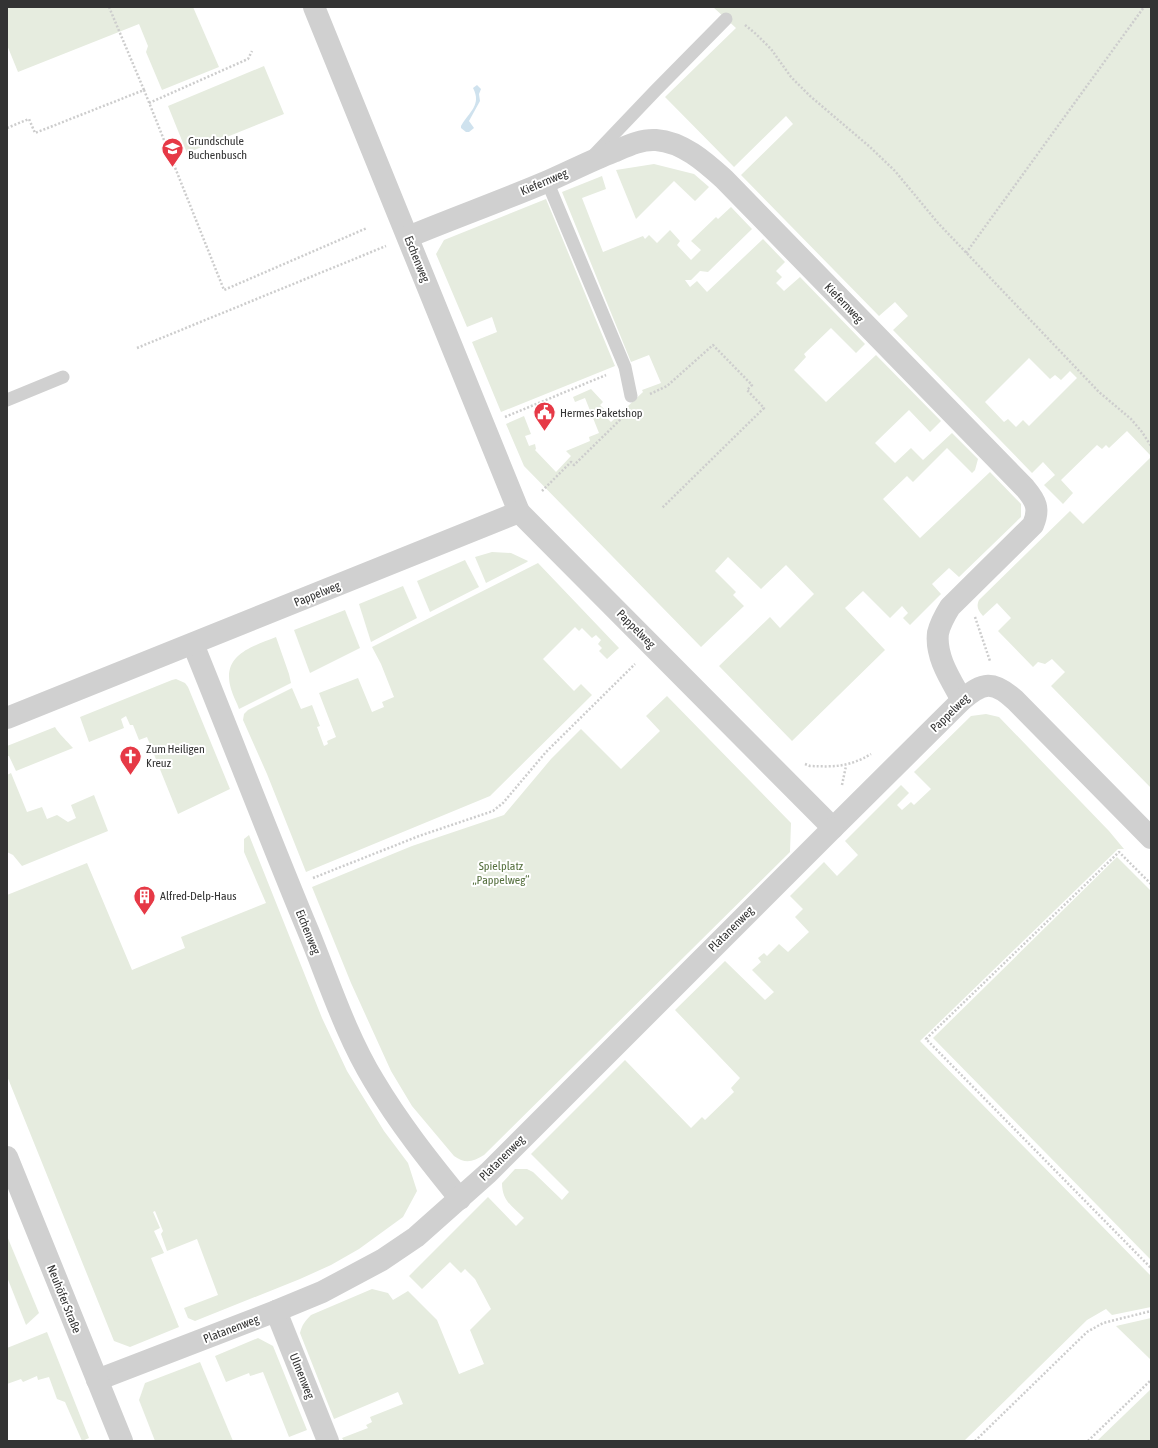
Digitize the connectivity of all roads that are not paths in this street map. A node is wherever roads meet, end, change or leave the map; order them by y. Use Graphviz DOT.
graph roads {
  1 [pos="314,7"];
  2 [pos="726,19"];
  3 [pos="588,162"];
  4 [pos="547,181"];
  5 [pos="408,237"];
  6 [pos="63,378"];
  7 [pos="638,396"];
  8 [pos="7,400"];
  9 [pos="519,512"];
  10 [pos="193,644"];
  11 [pos="962,700"];
  12 [pos="7,718"];
  13 [pos="833,828"];
  14 [pos="1151,838"];
  15 [pos="7,1157"];
  16 [pos="460,1199"];
  17 [pos="276,1311"];
  18 [pos="97,1380"];
  19 [pos="122,1441"];
  20 [pos="328,1441"];
  1 -- 5 [label="street, Eschenweg"];
  2 -- 3 [label="lane"];
  3 -- 4 [label="street, Kiefernweg"];
  3 -- 11 [label="street, Kiefernweg"];
  4 -- 5 [label="street, Kiefernweg"];
  4 -- 7 [label="lane"];
  5 -- 9 [label="street, Eschenweg"];
  6 -- 8 [label="lane"];
  9 -- 10 [label="street, Pappelweg"];
  9 -- 13 [label="street, Pappelweg"];
  10 -- 12 [label="street, Pappelweg"];
  10 -- 16 [label="street, Eichenweg"];
  11 -- 13 [label="street, Pappelweg"];
  11 -- 14 [label="street, Pappelweg"];
  13 -- 16 [label="street, Platanenweg"];
  15 -- 18 [label="street, Neuhöfer Straße"];
  16 -- 17 [label="street, Platanenweg"];
  17 -- 18 [label="street, Platanenweg"];
  17 -- 20 [label="street, Ulmenweg"];
  18 -- 19 [label="street, Neuhöfer Straße"];
}
